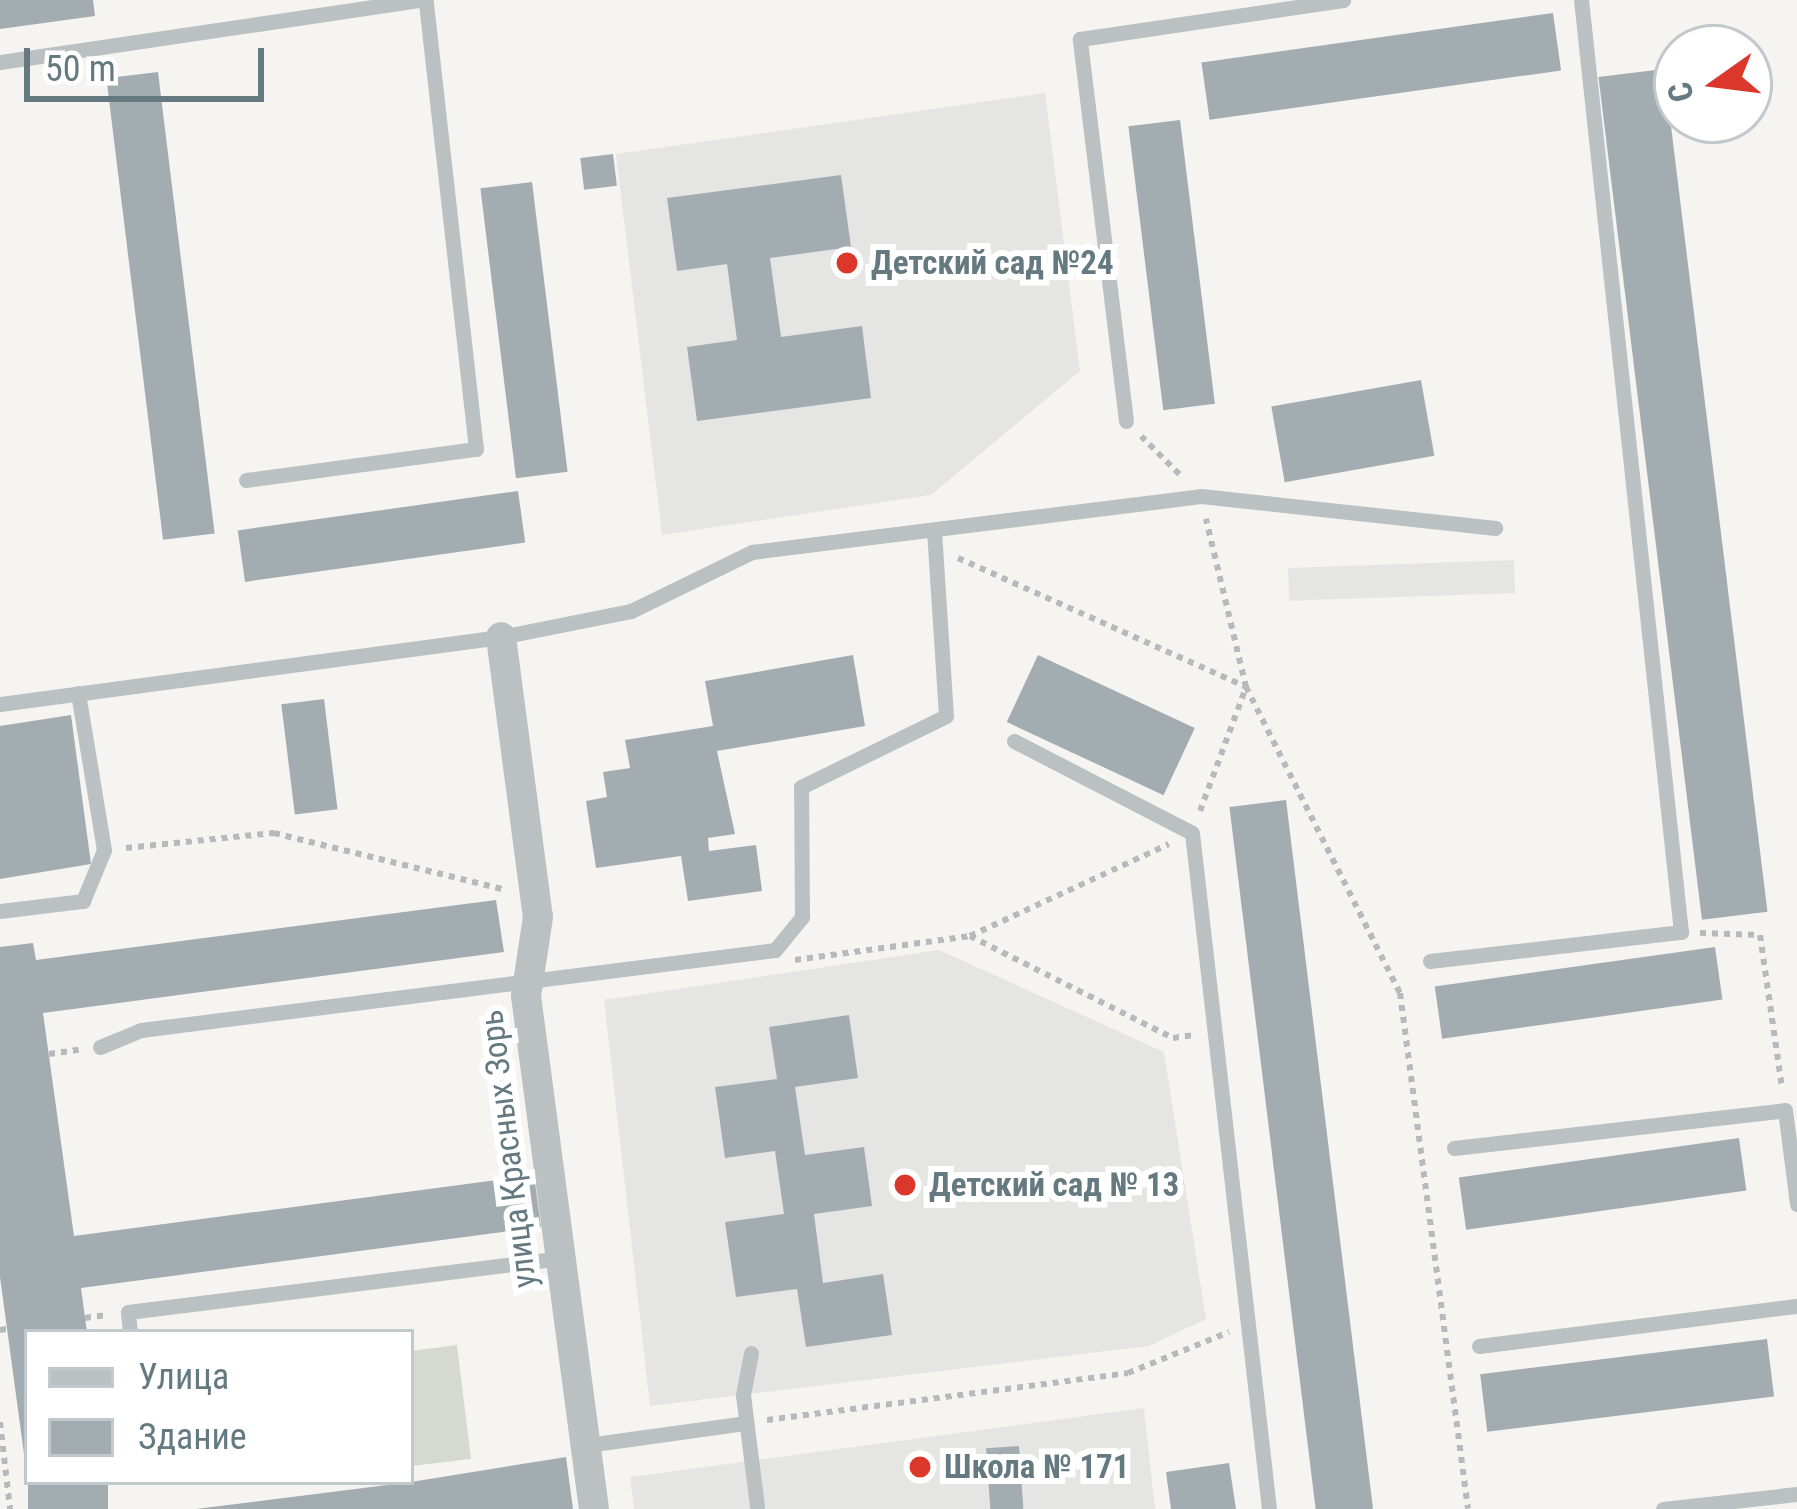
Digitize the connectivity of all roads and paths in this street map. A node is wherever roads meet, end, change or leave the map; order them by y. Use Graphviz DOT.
graph roads {
  1 [pos="423,0"];
  2 [pos="1343,0"];
  3 [pos="1581,0"];
  4 [pos="0,62"];
  5 [pos="1126,421"];
  6 [pos="246,480"];
  7 [pos="1201,496"];
  8 [pos="1495,528"];
  9 [pos="934,531"];
  10 [pos="938,549"];
  11 [pos="501,637"];
  12 [pos="1246,687"];
  13 [pos="78,693"];
  14 [pos="0,704"];
  15 [pos="1014,741"];
  16 [pos="1192,833"];
  17 [pos="104,850"];
  18 [pos="0,911"];
  19 [pos="538,917"];
  20 [pos="1681,932"];
  21 [pos="970,936"];
  22 [pos="783,961"];
  23 [pos="1430,961"];
  24 [pos="524,978"];
  25 [pos="1215,1033"];
  26 [pos="100,1047"];
  27 [pos="1785,1110"];
  28 [pos="1454,1148"];
  29 [pos="1797,1204"];
  30 [pos="556,1259"];
  31 [pos="1797,1306"];
  32 [pos="1247,1324"];
  33 [pos="130,1329"];
  34 [pos="1479,1346"];
  35 [pos="752,1353"];
  36 [pos="0,1421"];
  37 [pos="746,1423"];
  38 [pos="587,1445"];
  39 [pos="1797,1494"];
  40 [pos="758,1505"];
  41 [pos="10,1509"];
  42 [pos="594,1509"];
  43 [pos="1269,1509"];
  44 [pos="1468,1509"];
  45 [pos="1663,1509"];
  1 -- 4 [label="lane"];
  1 -- 6 [label="lane"];
  2 -- 5 [label="lane"];
  3 -- 20 [label="lane"];
  5 -- 7 [label="path"];
  7 -- 8 [label="lane"];
  7 -- 9 [label="lane"];
  7 -- 12 [label="path"];
  9 -- 10 [label="lane"];
  9 -- 11 [label="lane"];
  10 -- 12 [label="path"];
  10 -- 24 [label="lane"];
  11 -- 13 [label="lane"];
  11 -- 19 [label="street, улица Красных Зорь"];
  12 -- 16 [label="path"];
  12 -- 44 [label="path"];
  13 -- 14 [label="lane"];
  13 -- 17 [label="lane"];
  15 -- 16 [label="lane"];
  16 -- 21 [label="path"];
  16 -- 25 [label="lane"];
  17 -- 18 [label="lane"];
  17 -- 19 [label="path"];
  19 -- 24 [label="street, улица Красных Зорь"];
  20 -- 23 [label="lane"];
  20 -- 27 [label="path"];
  21 -- 22 [label="path"];
  21 -- 25 [label="path"];
  24 -- 26 [label="lane"];
  24 -- 30 [label="street, улица Красных Зорь"];
  25 -- 32 [label="lane"];
  27 -- 28 [label="lane"];
  27 -- 29 [label="lane"];
  30 -- 33 [label="lane"];
  30 -- 38 [label="street, улица Красных Зорь"];
  31 -- 34 [label="lane"];
  32 -- 37 [label="path"];
  32 -- 43 [label="lane"];
  35 -- 37 [label="lane"];
  36 -- 41 [label="path"];
  37 -- 38 [label="lane"];
  37 -- 40 [label="lane"];
  38 -- 42 [label="street, улица Красных Зорь"];
  39 -- 45 [label="lane"];
}
